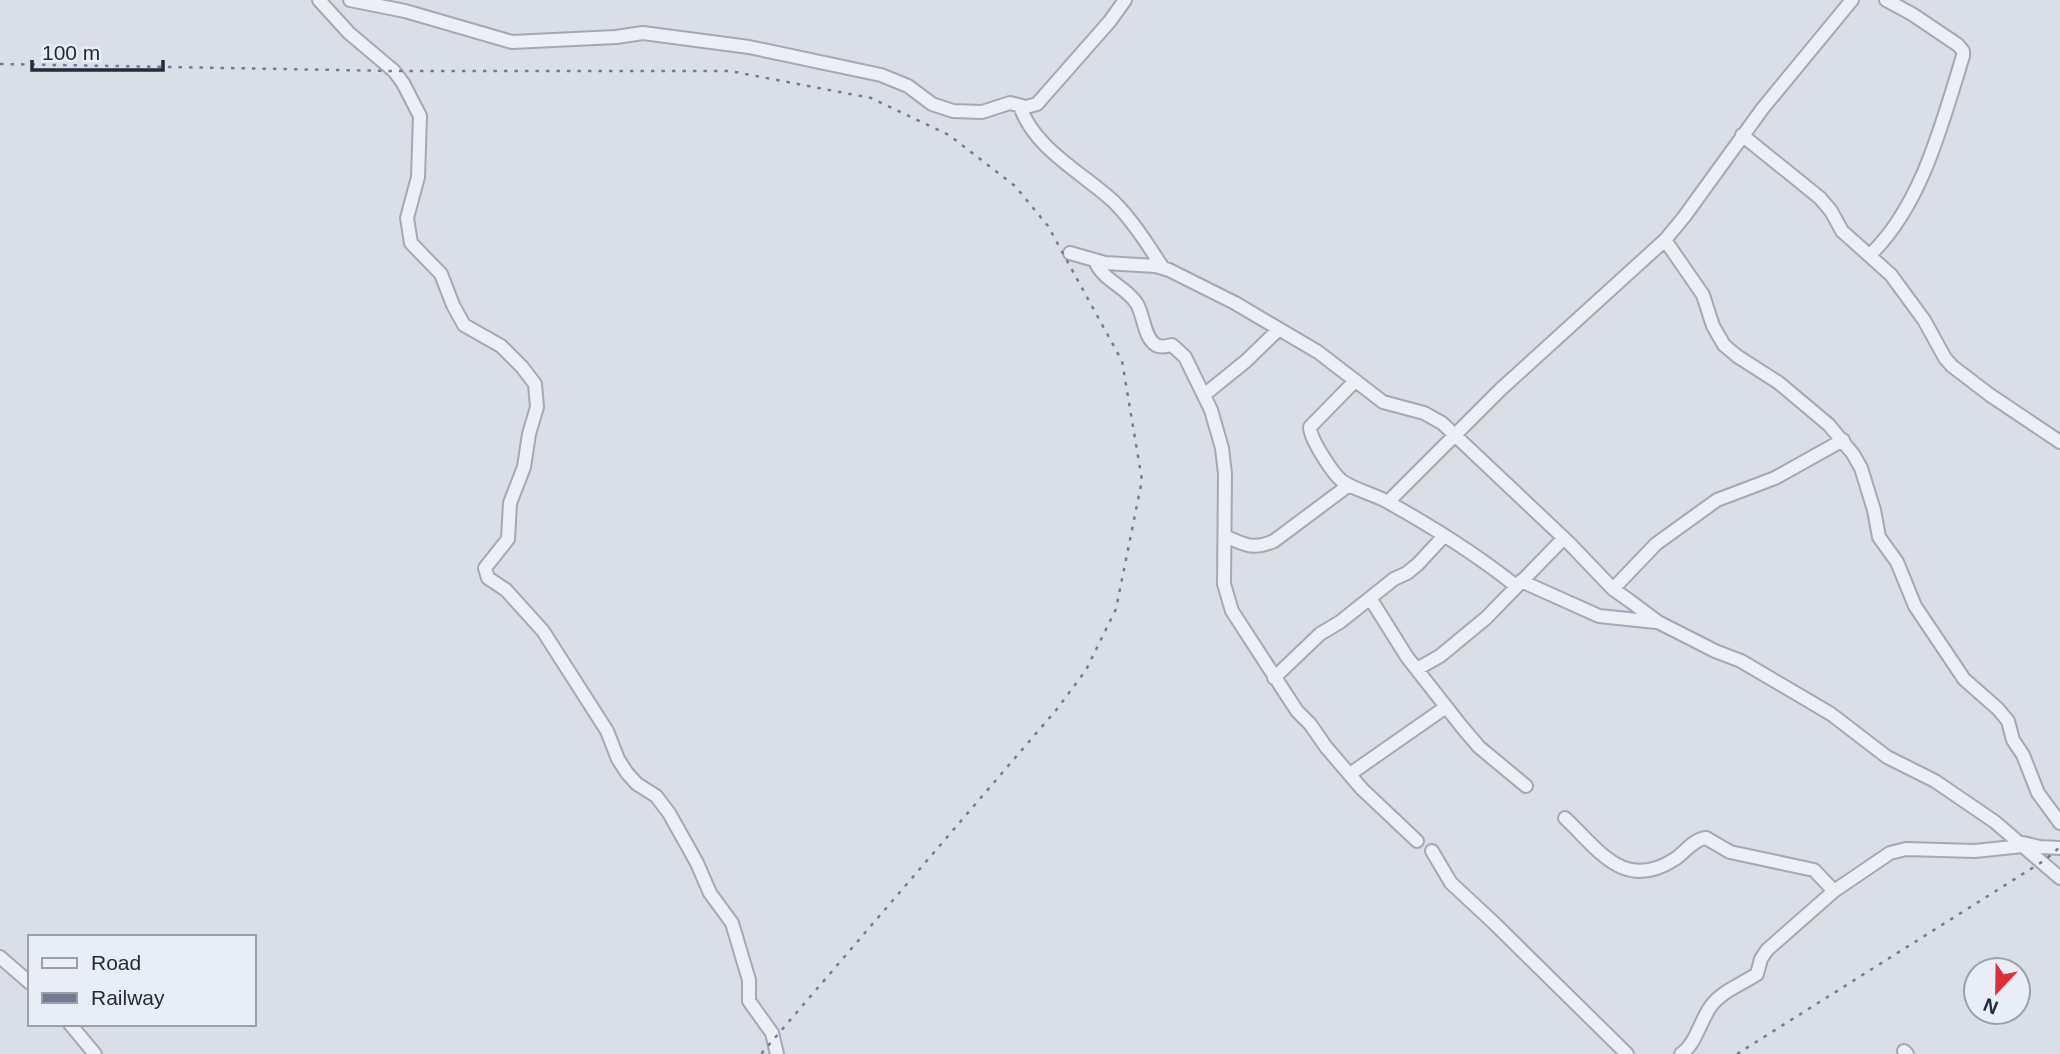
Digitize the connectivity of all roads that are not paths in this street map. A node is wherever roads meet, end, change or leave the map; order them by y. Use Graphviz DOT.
graph roads {
  1 [pos="319,0"];
  2 [pos="350,0"];
  3 [pos="1125,0"];
  4 [pos="1852,0"];
  5 [pos="1886,0"];
  6 [pos="1020,106"];
  7 [pos="1742,135"];
  8 [pos="1665,240"];
  9 [pos="1070,253"];
  10 [pos="1870,255"];
  11 [pos="1095,261"];
  12 [pos="1163,268"];
  13 [pos="1278,330"];
  14 [pos="1354,382"];
  15 [pos="1204,395"];
  16 [pos="1456,434"];
  17 [pos="1843,439"];
  18 [pos="2060,442"];
  19 [pos="1349,485"];
  20 [pos="1388,502"];
  21 [pos="1225,536"];
  22 [pos="1443,537"];
  23 [pos="1564,538"];
  24 [pos="1518,584"];
  25 [pos="1613,589"];
  26 [pos="1370,598"];
  27 [pos="1658,622"];
  28 [pos="1417,670"];
  29 [pos="1274,678"];
  30 [pos="1434,691"];
  31 [pos="1446,707"];
  32 [pos="1430,718"];
  33 [pos="1350,774"];
  34 [pos="1527,786"];
  35 [pos="1564,818"];
  36 [pos="2060,822"];
  37 [pos="1417,841"];
  38 [pos="2021,844"];
  39 [pos="2060,848"];
  40 [pos="1432,851"];
  41 [pos="2060,878"];
  42 [pos="1834,891"];
  43 [pos="0,957"];
  44 [pos="28,981"];
  45 [pos="72,1026"];
  46 [pos="95,1054"];
  47 [pos="778,1054"];
  48 [pos="1627,1054"];
  49 [pos="1681,1054"];
  1 -- 47 [label="street"];
  2 -- 6 [label="street"];
  3 -- 6 [label="street"];
  4 -- 7 [label="street"];
  5 -- 10 [label="street"];
  6 -- 12 [label="street"];
  7 -- 8 [label="street"];
  7 -- 10 [label="street"];
  8 -- 16 [label="street"];
  8 -- 17 [label="street"];
  9 -- 11 [label="street"];
  10 -- 18 [label="street"];
  11 -- 12 [label="street"];
  11 -- 15 [label="street"];
  12 -- 13 [label="street"];
  13 -- 14 [label="street"];
  13 -- 15 [label="street"];
  14 -- 16 [label="street"];
  14 -- 19 [label="street"];
  15 -- 21 [label="street"];
  16 -- 20 [label="street"];
  16 -- 23 [label="street"];
  17 -- 25 [label="street"];
  17 -- 36 [label="street"];
  19 -- 20 [label="street"];
  19 -- 21 [label="street"];
  20 -- 22 [label="street"];
  21 -- 29 [label="street"];
  22 -- 24 [label="street"];
  22 -- 26 [label="street"];
  23 -- 24 [label="street"];
  23 -- 25 [label="street"];
  24 -- 27 [label="street"];
  24 -- 28 [label="street"];
  25 -- 27 [label="street"];
  26 -- 28 [label="street"];
  26 -- 29 [label="street"];
  27 -- 38 [label="street"];
  28 -- 30 [label="street"];
  29 -- 33 [label="street"];
  30 -- 31 [label="street"];
  30 -- 32 [label="street"];
  31 -- 32 [label="street"];
  31 -- 34 [label="street"];
  32 -- 33 [label="street"];
  33 -- 37 [label="street"];
  35 -- 42 [label="street"];
  38 -- 39 [label="street"];
  38 -- 41 [label="street"];
  38 -- 42 [label="street"];
  40 -- 48 [label="street"];
  42 -- 49 [label="street"];
  43 -- 44 [label="street"];
  45 -- 46 [label="street"];
}
